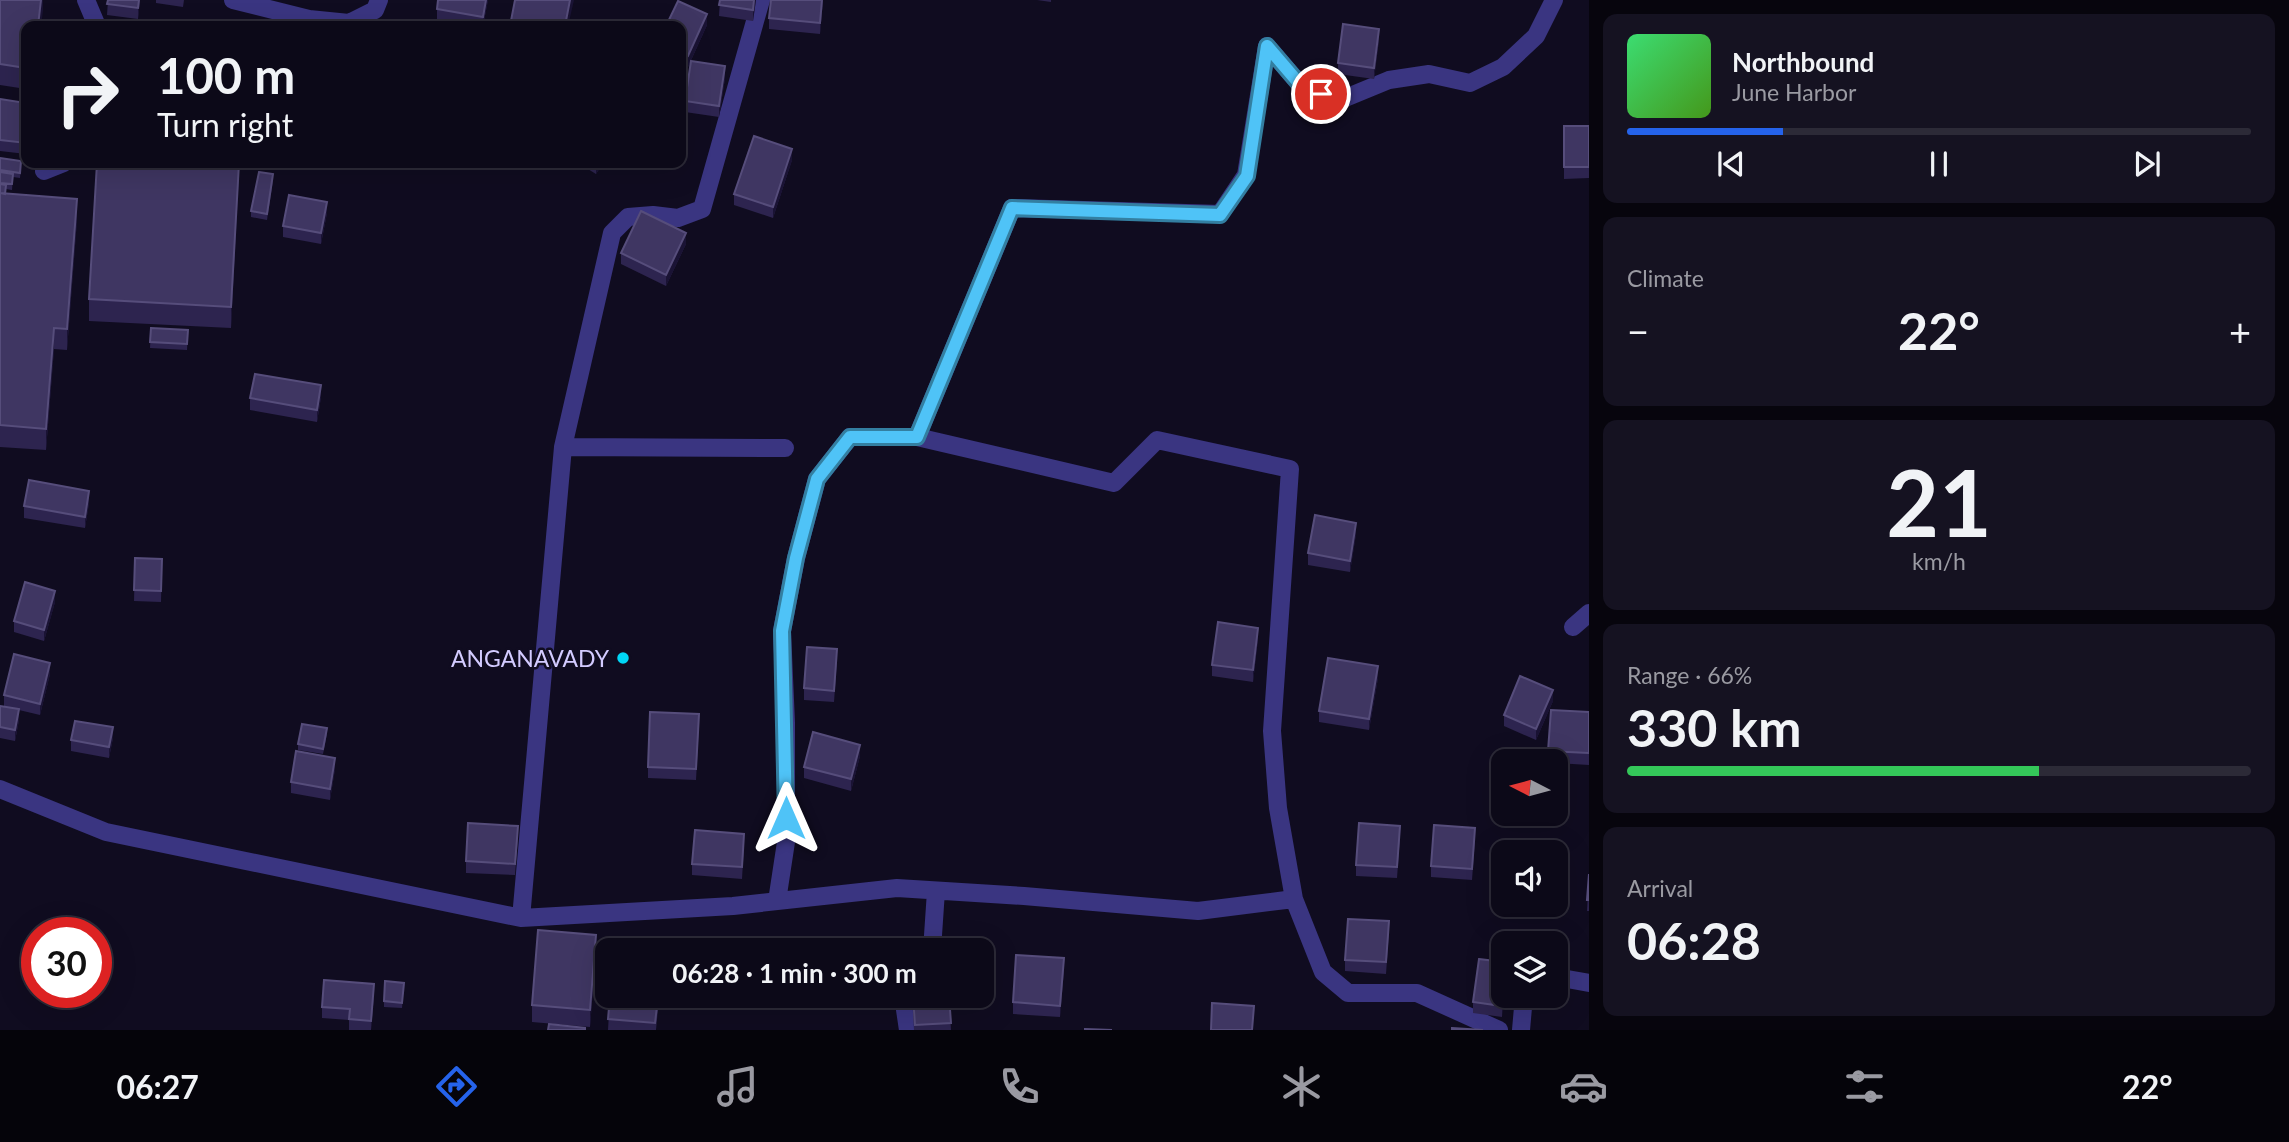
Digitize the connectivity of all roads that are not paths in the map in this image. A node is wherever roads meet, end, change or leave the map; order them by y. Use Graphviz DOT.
graph roads {
  1 [pos="86,0"];
  2 [pos="233,0"];
  3 [pos="379,0"];
  4 [pos="761,0"];
  5 [pos="1555,0"];
  6 [pos="95,21"];
  7 [pos="329,21"];
  8 [pos="353,21"];
  9 [pos="50,168"];
  10 [pos="44,170"];
  11 [pos="917,437"];
  12 [pos="563,447"];
  13 [pos="785,448"];
  14 [pos="1589,613"];
  15 [pos="1573,628"];
  16 [pos="0,789"];
  17 [pos="936,891"];
  18 [pos="1294,899"];
  19 [pos="777,901"];
  20 [pos="522,918"];
  21 [pos="933,938"];
  22 [pos="1568,979"];
  23 [pos="1589,983"];
  24 [pos="905,1008"];
  25 [pos="1523,1008"];
  26 [pos="908,1030"];
  27 [pos="1499,1030"];
  28 [pos="1521,1030"];
  1 -- 6 [label="street"];
  2 -- 7 [label="street"];
  3 -- 8 [label="street"];
  4 -- 12 [label="street"];
  5 -- 11 [label="street"];
  9 -- 10 [label="street"];
  11 -- 18 [label="street"];
  11 -- 19 [label="street"];
  12 -- 13 [label="street"];
  12 -- 20 [label="street"];
  14 -- 15 [label="street"];
  16 -- 20 [label="street"];
  17 -- 18 [label="street"];
  17 -- 19 [label="street"];
  17 -- 21 [label="street"];
  18 -- 27 [label="street"];
  19 -- 20 [label="street"];
  22 -- 23 [label="street"];
  24 -- 26 [label="street"];
  25 -- 28 [label="street"];
}
